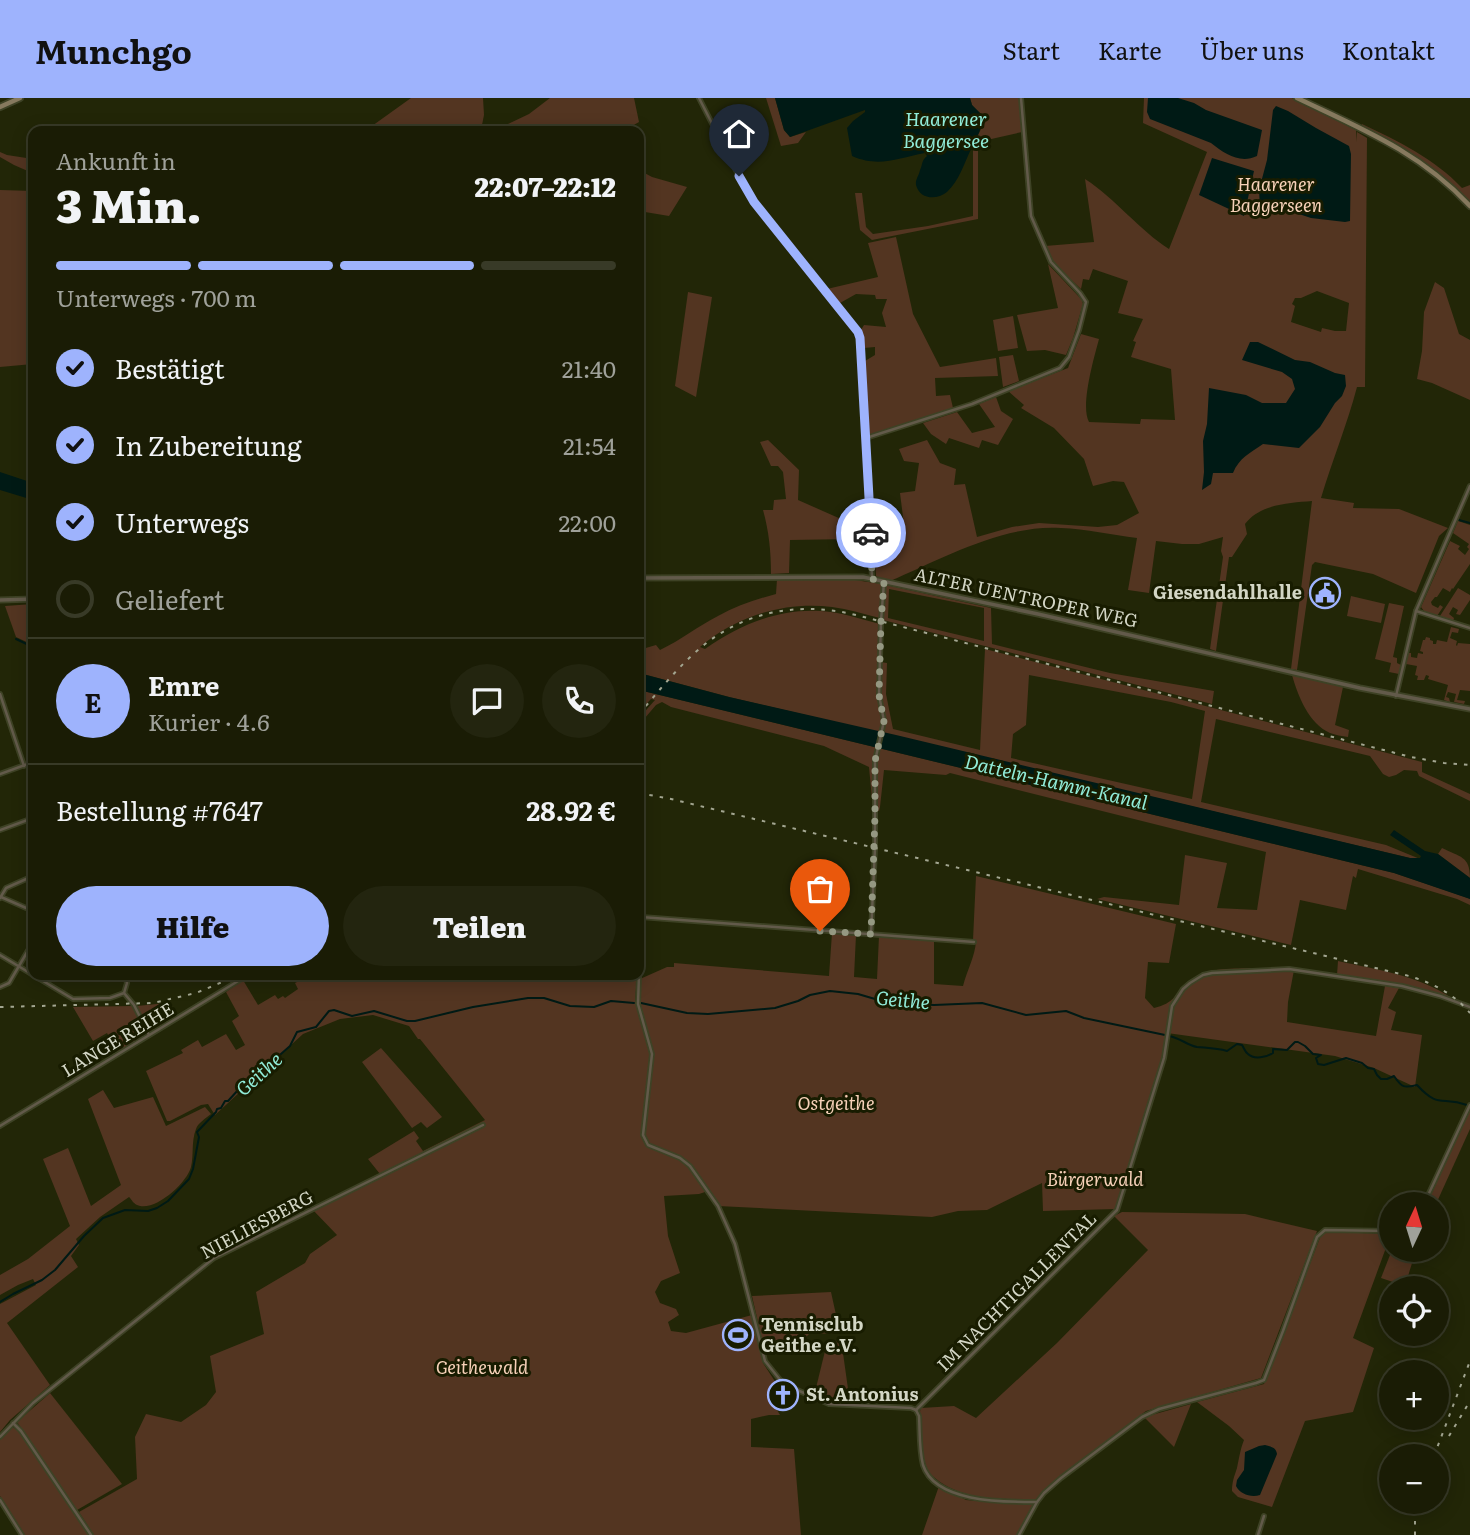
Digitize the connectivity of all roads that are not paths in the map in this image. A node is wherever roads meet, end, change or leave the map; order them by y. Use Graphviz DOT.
graph roads {
  1 [pos="20,98"];
  2 [pos="699,98"];
  3 [pos="1021,98"];
  4 [pos="1297,98"];
  5 [pos="0,107"];
  6 [pos="1470,205"];
  7 [pos="866,438"];
  8 [pos="1470,486"];
  9 [pos="644,578"];
  10 [pos="872,579"];
  11 [pos="884,582"];
  12 [pos="28,599"];
  13 [pos="0,600"];
  14 [pos="1416,611"];
  15 [pos="1470,628"];
  16 [pos="0,694"];
  17 [pos="1396,696"];
  18 [pos="1470,709"];
  19 [pos="28,764"];
  20 [pos="24,766"];
  21 [pos="0,774"];
  22 [pos="28,820"];
  23 [pos="0,830"];
  24 [pos="28,878"];
  25 [pos="0,898"];
  26 [pos="28,909"];
  27 [pos="644,917"];
  28 [pos="871,934"];
  29 [pos="974,942"];
  30 [pos="28,951"];
  31 [pos="0,956"];
  32 [pos="19,967"];
  33 [pos="28,972"];
  34 [pos="41,980"];
  35 [pos="126,980"];
  36 [pos="240,980"];
  37 [pos="639,980"];
  38 [pos="0,987"];
  39 [pos="124,993"];
  40 [pos="1470,1007"];
  41 [pos="149,1035"];
  42 [pos="1470,1105"];
  43 [pos="483,1125"];
  44 [pos="0,1126"];
  45 [pos="1430,1192"];
  46 [pos="1379,1231"];
  47 [pos="916,1410"];
  48 [pos="13,1423"];
  49 [pos="0,1437"];
  50 [pos="0,1500"];
  51 [pos="1037,1502"];
  52 [pos="1264,1516"];
  53 [pos="22,1535"];
  54 [pos="91,1535"];
  55 [pos="1019,1535"];
  56 [pos="1258,1535"];
  1 -- 5 [label="main road"];
  2 -- 7 [label="street"];
  3 -- 7 [label="street"];
  4 -- 6 [label="main road"];
  7 -- 10 [label="street"];
  8 -- 14 [label="street"];
  9 -- 10 [label="street, ALTER UENTROPER WEG"];
  10 -- 11 [label="street, ALTER UENTROPER WEG"];
  11 -- 17 [label="street, ALTER UENTROPER WEG"];
  11 -- 28 [label="street"];
  12 -- 13 [label="street"];
  14 -- 15 [label="street"];
  14 -- 17 [label="street"];
  16 -- 20 [label="street"];
  17 -- 18 [label="street, ALTER UENTROPER WEG"];
  19 -- 20 [label="street"];
  20 -- 21 [label="street"];
  22 -- 23 [label="street"];
  24 -- 25 [label="street"];
  25 -- 26 [label="street"];
  27 -- 28 [label="street"];
  28 -- 29 [label="street"];
  30 -- 32 [label="street"];
  31 -- 32 [label="street"];
  32 -- 33 [label="street"];
  32 -- 38 [label="street"];
  34 -- 39 [label="street"];
  35 -- 39 [label="street"];
  36 -- 41 [label="street, LANGE REIHE"];
  37 -- 47 [label="street"];
  39 -- 41 [label="street"];
  40 -- 47 [label="street, IM NACHTIGALLENTAL"];
  41 -- 44 [label="street, LANGE REIHE"];
  42 -- 45 [label="street"];
  43 -- 48 [label="street, NIELIESBERG"];
  46 -- 51 [label="street"];
  47 -- 51 [label="street"];
  48 -- 49 [label="street, NIELIESBERG"];
  48 -- 54 [label="street"];
  50 -- 53 [label="street"];
  51 -- 55 [label="street"];
  52 -- 56 [label="street"];
}
